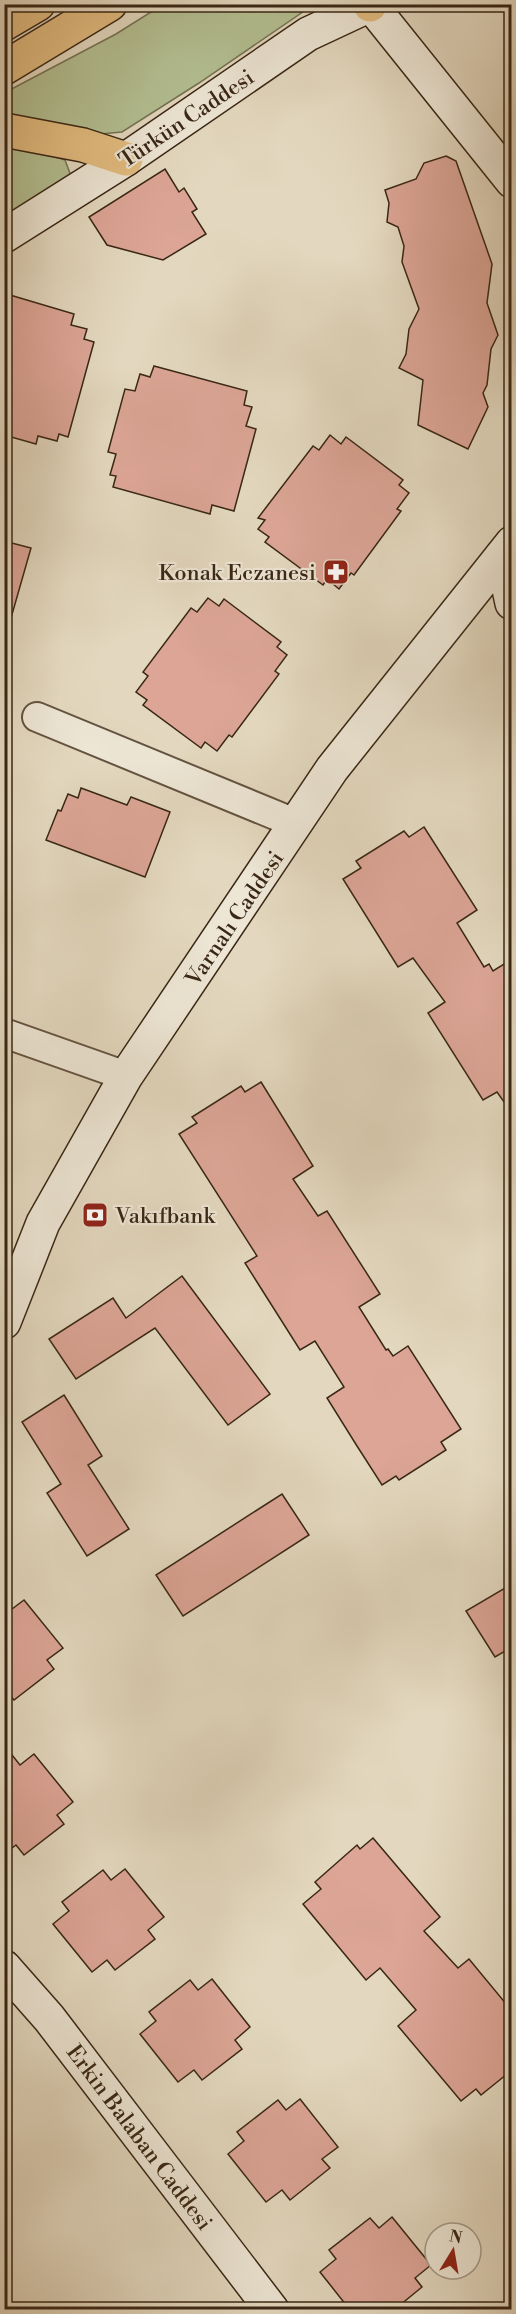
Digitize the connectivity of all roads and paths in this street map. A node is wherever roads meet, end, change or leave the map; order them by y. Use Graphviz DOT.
graph roads {
  1 [pos="38,4"];
  2 [pos="110,4"];
  3 [pos="370,5"];
  4 [pos="4,24"];
  5 [pos="4,68"];
  6 [pos="4,130"];
  7 [pos="126,159"];
  8 [pos="512,181"];
  9 [pos="4,236"];
  10 [pos="507,549"];
  11 [pos="512,603"];
  12 [pos="37,717"];
  13 [pos="297,824"];
  14 [pos="4,1034"];
  15 [pos="126,1076"];
  16 [pos="4,1322"];
  17 [pos="4,1967"];
  18 [pos="272,2310"];
  1 -- 4 [label="highway"];
  2 -- 5 [label="highway"];
  3 -- 7 [label="main road, Türkün Caddesi"];
  3 -- 8 [label="main road"];
  6 -- 7 [label="highway"];
  7 -- 9 [label="main road, Türkün Caddesi"];
  10 -- 11 [label="main road"];
  10 -- 13 [label="main road, Varnalı Caddesi"];
  12 -- 13 [label="street"];
  13 -- 15 [label="main road, Varnalı Caddesi"];
  14 -- 15 [label="street"];
  15 -- 16 [label="main road, Varnalı Caddesi"];
  17 -- 18 [label="main road, Erkin Balaban Caddesi"];
}
